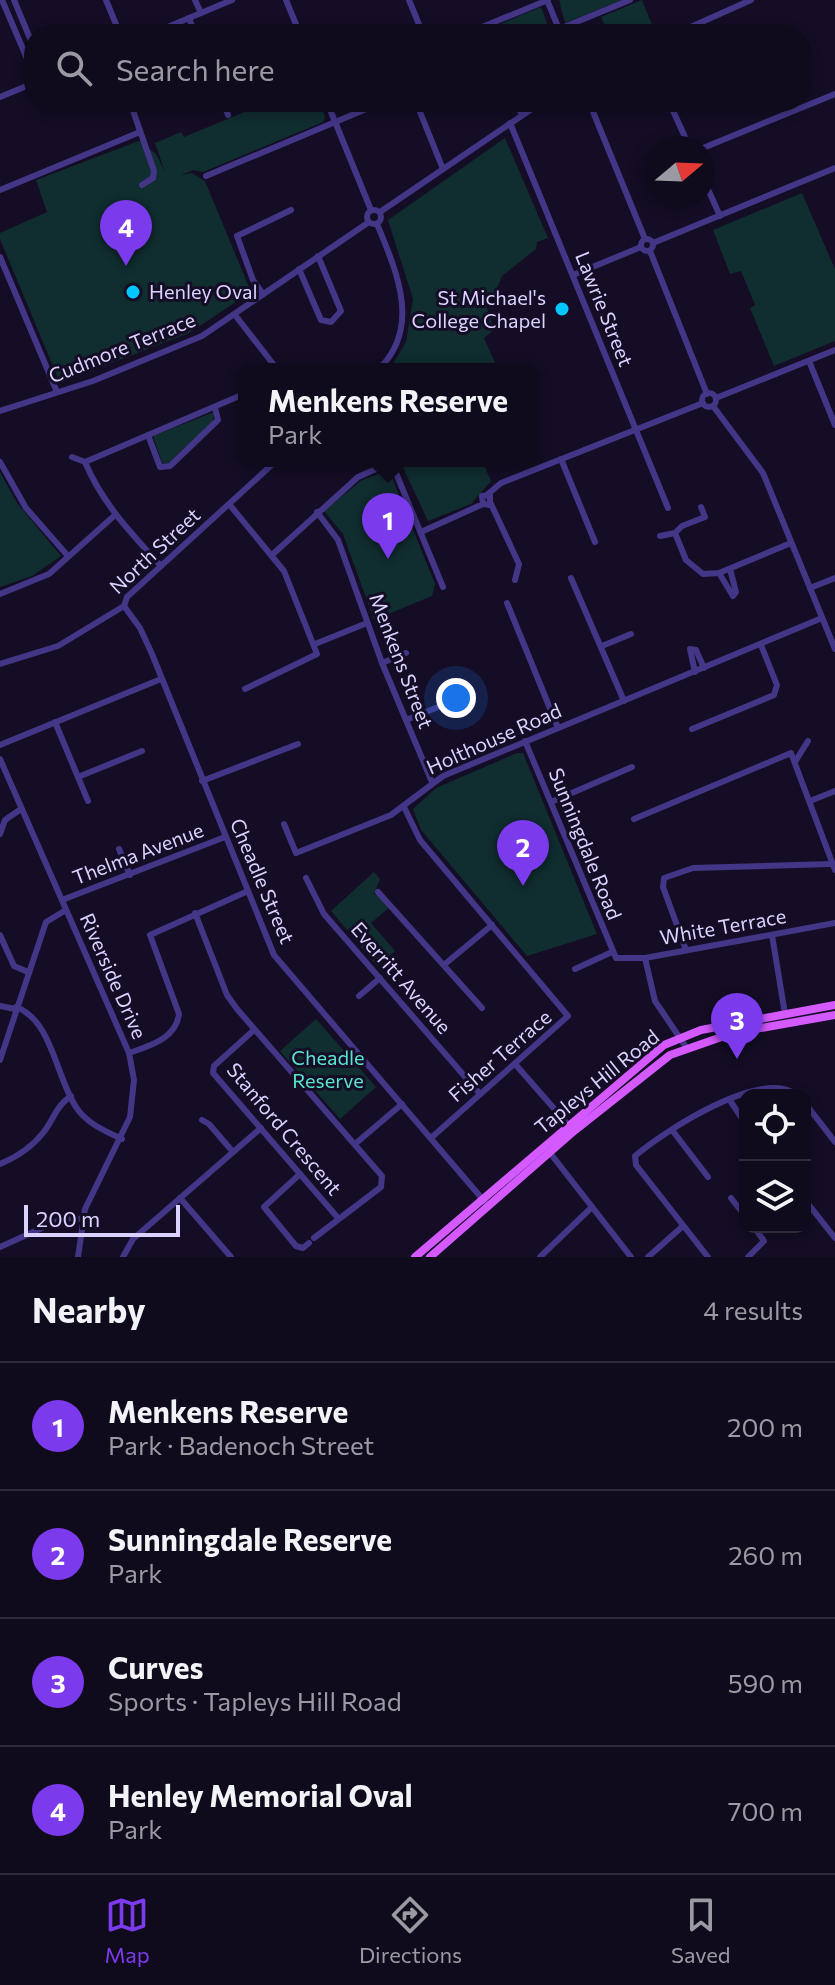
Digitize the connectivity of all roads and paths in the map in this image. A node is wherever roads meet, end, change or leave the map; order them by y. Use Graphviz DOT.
graph roads {
  1 [pos="14,0"];
  2 [pos="106,0"];
  3 [pos="195,0"];
  4 [pos="232,0"];
  5 [pos="286,0"];
  6 [pos="409,0"];
  7 [pos="548,0"];
  8 [pos="630,0"];
  9 [pos="751,0"];
  10 [pos="2,3"];
  11 [pos="201,13"];
  12 [pos="189,18"];
  13 [pos="24,24"];
  14 [pos="116,24"];
  15 [pos="175,24"];
  16 [pos="191,24"];
  17 [pos="296,24"];
  18 [pos="419,24"];
  19 [pos="489,24"];
  20 [pos="557,24"];
  21 [pos="578,24"];
  22 [pos="697,24"];
  23 [pos="24,52"];
  24 [pos="24,87"];
  25 [pos="835,94"];
  26 [pos="0,97"];
  27 [pos="811,104"];
  28 [pos="133,112"];
  29 [pos="227,112"];
  30 [pos="331,112"];
  31 [pos="359,112"];
  32 [pos="420,112"];
  33 [pos="521,112"];
  34 [pos="527,112"];
  35 [pos="593,112"];
  36 [pos="674,112"];
  37 [pos="791,112"];
  38 [pos="228,115"];
  39 [pos="522,115"];
  40 [pos="335,122"];
  41 [pos="510,123"];
  42 [pos="140,132"];
  43 [pos="685,136"];
  44 [pos="715,143"];
  45 [pos="443,169"];
  46 [pos="835,169"];
  47 [pos="206,176"];
  48 [pos="142,185"];
  49 [pos="0,190"];
  50 [pos="715,205"];
  51 [pos="291,210"];
  52 [pos="371,210"];
  53 [pos="380,212"];
  54 [pos="720,216"];
  55 [pos="369,222"];
  56 [pos="377,224"];
  57 [pos="645,239"];
  58 [pos="653,243"];
  59 [pos="641,247"];
  60 [pos="650,251"];
  61 [pos="318,256"];
  62 [pos="0,257"];
  63 [pos="299,269"];
  64 [pos="573,275"];
  65 [pos="263,294"];
  66 [pos="235,315"];
  67 [pos="835,350"];
  68 [pos="809,361"];
  69 [pos="272,363"];
  70 [pos="383,363"];
  71 [pos="57,392"];
  72 [pos="707,394"];
  73 [pos="238,397"];
  74 [pos="716,398"];
  75 [pos="703,403"];
  76 [pos="713,406"];
  77 [pos="215,408"];
  78 [pos="0,411"];
  79 [pos="835,425"];
  80 [pos="636,429"];
  81 [pos="148,435"];
  82 [pos="72,457"];
  83 [pos="561,459"];
  84 [pos="0,462"];
  85 [pos="85,462"];
  86 [pos="269,467"];
  87 [pos="378,467"];
  88 [pos="394,467"];
  89 [pos="488,494"];
  90 [pos="229,504"];
  91 [pos="483,504"];
  92 [pos="491,504"];
  93 [pos="701,507"];
  94 [pos="668,508"];
  95 [pos="317,512"];
  96 [pos="115,515"];
  97 [pos="705,517"];
  98 [pos="709,526"];
  99 [pos="421,532"];
  100 [pos="675,533"];
  101 [pos="660,536"];
  102 [pos="595,542"];
  103 [pos="791,543"];
  104 [pos="273,554"];
  105 [pos="68,556"];
  106 [pos="161,566"];
  107 [pos="730,569"];
  108 [pos="719,573"];
  109 [pos="571,578"];
  110 [pos="835,578"];
  111 [pos="515,580"];
  112 [pos="443,587"];
  113 [pos="810,588"];
  114 [pos="0,594"];
  115 [pos="507,603"];
  116 [pos="124,606"];
  117 [pos="822,618"];
  118 [pos="367,623"];
  119 [pos="631,634"];
  120 [pos="315,644"];
  121 [pos="761,645"];
  122 [pos="602,646"];
  123 [pos="835,649"];
  124 [pos="406,653"];
  125 [pos="382,663"];
  126 [pos="0,664"];
  127 [pos="704,668"];
  128 [pos="695,672"];
  129 [pos="161,679"];
  130 [pos="245,689"];
  131 [pos="463,697"];
  132 [pos="624,701"];
  133 [pos="406,720"];
  134 [pos="55,722"];
  135 [pos="558,728"];
  136 [pos="692,729"];
  137 [pos="525,741"];
  138 [pos="808,741"];
  139 [pos="298,744"];
  140 [pos="0,745"];
  141 [pos="142,751"];
  142 [pos="0,759"];
  143 [pos="795,763"];
  144 [pos="632,767"];
  145 [pos="3,774"];
  146 [pos="78,777"];
  147 [pos="202,781"];
  148 [pos="432,782"];
  149 [pos="835,791"];
  150 [pos="88,801"];
  151 [pos="810,801"];
  152 [pos="551,802"];
  153 [pos="404,807"];
  154 [pos="21,809"];
  155 [pos="634,819"];
  156 [pos="284,824"];
  157 [pos="0,834"];
  158 [pos="225,837"];
  159 [pos="119,849"];
  160 [pos="834,867"];
  161 [pos="130,875"];
  162 [pos="306,878"];
  163 [pos="248,891"];
  164 [pos="378,892"];
  165 [pos="62,900"];
  166 [pos="66,910"];
  167 [pos="195,913"];
  168 [pos="835,923"];
  169 [pos="492,925"];
  170 [pos="0,935"];
  171 [pos="772,935"];
  172 [pos="686,950"];
  173 [pos="614,955"];
  174 [pos="645,958"];
  175 [pos="445,964"];
  176 [pos="575,969"];
  177 [pos="28,972"];
  178 [pos="380,978"];
  179 [pos="359,996"];
  180 [pos="835,1005"];
  181 [pos="0,1006"];
  182 [pos="16,1008"];
  183 [pos="482,1008"];
  184 [pos="785,1014"];
  185 [pos="835,1015"];
  186 [pos="254,1030"];
  187 [pos="681,1036"];
  188 [pos="686,1047"];
  189 [pos="129,1053"];
  190 [pos="0,1060"];
  191 [pos="516,1065"];
  192 [pos="766,1089"];
  193 [pos="786,1089"];
  194 [pos="480,1094"];
  195 [pos="71,1096"];
  196 [pos="739,1096"];
  197 [pos="729,1099"];
  198 [pos="402,1104"];
  199 [pos="811,1111"];
  200 [pos="739,1114"];
  201 [pos="202,1120"];
  202 [pos="261,1128"];
  203 [pos="571,1128"];
  204 [pos="672,1130"];
  205 [pos="431,1138"];
  206 [pos="122,1139"];
  207 [pos="835,1142"];
  208 [pos="355,1144"];
  209 [pos="547,1149"];
  210 [pos="233,1152"];
  211 [pos="0,1164"];
  212 [pos="300,1174"];
  213 [pos="708,1177"];
  214 [pos="180,1198"];
  215 [pos="731,1198"];
  216 [pos="486,1203"];
  217 [pos="592,1207"];
  218 [pos="811,1207"];
  219 [pos="739,1208"];
  220 [pos="338,1218"];
  221 [pos="82,1219"];
  222 [pos="683,1226"];
  223 [pos="758,1233"];
  224 [pos="834,1234"];
  225 [pos="0,1247"];
  226 [pos="433,1253"];
  227 [pos="226,1255"];
  228 [pos="78,1257"];
  229 [pos="123,1257"];
  230 [pos="415,1257"];
  231 [pos="540,1257"];
  232 [pos="631,1257"];
  233 [pos="648,1257"];
  234 [pos="708,1257"];
  235 [pos="748,1257"];
  1 -- 13 [label="street"];
  2 -- 14 [label="street"];
  3 -- 11 [label="street"];
  4 -- 11 [label="street"];
  5 -- 17 [label="street"];
  6 -- 18 [label="street"];
  7 -- 19 [label="street"];
  7 -- 20 [label="street"];
  8 -- 21 [label="street"];
  9 -- 22 [label="street"];
  10 -- 23 [label="street"];
  11 -- 12 [label="street"];
  12 -- 15 [label="street"];
  12 -- 16 [label="street"];
  24 -- 26 [label="street"];
  25 -- 27 [label="street"];
  28 -- 42 [label="street"];
  29 -- 38 [label="street"];
  30 -- 40 [label="street"];
  31 -- 40 [label="street"];
  32 -- 45 [label="street"];
  33 -- 39 [label="street"];
  34 -- 39 [label="street"];
  35 -- 57 [label="street"];
  36 -- 43 [label="street"];
  37 -- 44 [label="street"];
  39 -- 41 [label="street"];
  40 -- 47 [label="street"];
  40 -- 52 [label="street"];
  41 -- 45 [label="street"];
  41 -- 64 [label="street, Lawrie Street"];
  42 -- 48 [label="street"];
  42 -- 49 [label="street"];
  45 -- 53 [label="street"];
  46 -- 54 [label="street"];
  50 -- 54 [label="street"];
  51 -- 65 [label="street"];
  52 -- 53 [label="street"];
  52 -- 55 [label="street"];
  53 -- 56 [label="street"];
  54 -- 58 [label="street"];
  55 -- 56 [label="street"];
  55 -- 61 [label="street, Cudmore Terrace"];
  56 -- 70 [label="street"];
  57 -- 58 [label="street"];
  57 -- 59 [label="street"];
  58 -- 60 [label="street"];
  59 -- 60 [label="street"];
  59 -- 64 [label="street"];
  60 -- 72 [label="street"];
  61 -- 63 [label="street, Cudmore Terrace"];
  61 -- 63 [label="street"];
  62 -- 71 [label="street"];
  63 -- 65 [label="street, Cudmore Terrace"];
  64 -- 80 [label="street, Lawrie Street"];
  65 -- 66 [label="street, Cudmore Terrace"];
  66 -- 69 [label="street"];
  66 -- 71 [label="street, Cudmore Terrace"];
  67 -- 68 [label="street"];
  68 -- 74 [label="street"];
  68 -- 79 [label="street"];
  71 -- 78 [label="street, Cudmore Terrace"];
  72 -- 74 [label="street"];
  72 -- 75 [label="street"];
  73 -- 77 [label="street"];
  74 -- 76 [label="street"];
  75 -- 76 [label="street"];
  75 -- 80 [label="street"];
  76 -- 103 [label="street"];
  77 -- 81 [label="street"];
  77 -- 81 [label="street"];
  80 -- 83 [label="street"];
  80 -- 94 [label="street, Lawrie Street"];
  81 -- 85 [label="street"];
  82 -- 85 [label="street"];
  83 -- 89 [label="street"];
  83 -- 102 [label="street"];
  84 -- 105 [label="street"];
  85 -- 96 [label="street"];
  86 -- 90 [label="street, North Street"];
  87 -- 95 [label="street"];
  88 -- 99 [label="street"];
  89 -- 91 [label="street"];
  89 -- 92 [label="street"];
  90 -- 104 [label="street"];
  90 -- 106 [label="street, North Street"];
  91 -- 92 [label="street"];
  91 -- 99 [label="street"];
  92 -- 111 [label="street"];
  93 -- 97 [label="street"];
  95 -- 104 [label="street"];
  95 -- 118 [label="street, Menkens Street"];
  96 -- 105 [label="street"];
  96 -- 106 [label="street"];
  97 -- 98 [label="street"];
  97 -- 100 [label="street"];
  99 -- 112 [label="street"];
  100 -- 101 [label="street"];
  100 -- 108 [label="street"];
  103 -- 107 [label="street"];
  103 -- 113 [label="street"];
  104 -- 120 [label="street"];
  105 -- 114 [label="street"];
  106 -- 116 [label="street, North Street"];
  107 -- 108 [label="street"];
  107 -- 108 [label="street"];
  109 -- 122 [label="street"];
  110 -- 113 [label="street"];
  113 -- 117 [label="street"];
  115 -- 135 [label="street"];
  116 -- 126 [label="street, North Street"];
  116 -- 129 [label="street, Cheadle Street"];
  117 -- 121 [label="street, Holthouse Road"];
  117 -- 123 [label="street"];
  118 -- 120 [label="street"];
  118 -- 125 [label="street, Menkens Street"];
  119 -- 122 [label="street"];
  120 -- 130 [label="street"];
  121 -- 127 [label="street, Holthouse Road"];
  121 -- 136 [label="street"];
  122 -- 132 [label="street"];
  124 -- 125 [label="street"];
  125 -- 133 [label="street, Menkens Street"];
  127 -- 128 [label="street, Holthouse Road"];
  127 -- 128 [label="street"];
  128 -- 132 [label="street, Holthouse Road"];
  129 -- 134 [label="street"];
  129 -- 147 [label="street, Cheadle Street"];
  131 -- 133 [label="street"];
  132 -- 135 [label="street, Holthouse Road"];
  133 -- 148 [label="street, Menkens Street"];
  134 -- 140 [label="street"];
  134 -- 146 [label="street"];
  135 -- 137 [label="street, Holthouse Road"];
  137 -- 148 [label="street, Holthouse Road"];
  137 -- 152 [label="street, Sunningdale Road"];
  138 -- 143 [label="street"];
  139 -- 147 [label="street"];
  141 -- 146 [label="street"];
  142 -- 145 [label="street, Riverside Drive"];
  143 -- 151 [label="street"];
  143 -- 155 [label="street"];
  144 -- 152 [label="street"];
  145 -- 154 [label="street, Riverside Drive"];
  146 -- 150 [label="street"];
  147 -- 158 [label="street, Cheadle Street"];
  148 -- 153 [label="street, Holthouse Road"];
  149 -- 151 [label="street"];
  151 -- 160 [label="street"];
  152 -- 173 [label="street, Sunningdale Road"];
  153 -- 156 [label="street, Holthouse Road"];
  153 -- 169 [label="street, Fisher Terrace"];
  154 -- 157 [label="street"];
  154 -- 165 [label="street, Riverside Drive"];
  158 -- 161 [label="street, Thelma Avenue"];
  158 -- 163 [label="street, Cheadle Street"];
  159 -- 161 [label="street"];
  160 -- 172 [label="street"];
  161 -- 165 [label="street, Thelma Avenue"];
  162 -- 178 [label="street, Everritt Avenue"];
  163 -- 167 [label="street"];
  163 -- 198 [label="street, Cheadle Street"];
  164 -- 175 [label="street"];
  165 -- 166 [label="street, Riverside Drive"];
  166 -- 177 [label="street"];
  166 -- 189 [label="street, Riverside Drive"];
  167 -- 186 [label="street"];
  167 -- 189 [label="street"];
  168 -- 171 [label="street, White Terrace"];
  169 -- 175 [label="street"];
  169 -- 191 [label="street, Fisher Terrace"];
  170 -- 177 [label="street"];
  171 -- 172 [label="street, White Terrace"];
  171 -- 184 [label="street"];
  172 -- 174 [label="street, White Terrace"];
  173 -- 174 [label="street, White Terrace"];
  173 -- 176 [label="street"];
  174 -- 187 [label="street"];
  175 -- 183 [label="street"];
  177 -- 182 [label="street"];
  178 -- 179 [label="street"];
  178 -- 194 [label="street, Everritt Avenue"];
  180 -- 184 [label="main road, Tapleys Hill Road"];
  181 -- 182 [label="street"];
  182 -- 190 [label="street"];
  182 -- 195 [label="street"];
  184 -- 187 [label="main road, Tapleys Hill Road"];
  185 -- 188 [label="main road, Tapleys Hill Road"];
  186 -- 202 [label="street, Stanford Crescent"];
  186 -- 208 [label="street"];
  187 -- 188 [label="street"];
  187 -- 203 [label="main road, Tapleys Hill Road"];
  188 -- 203 [label="main road, Tapleys Hill Road"];
  189 -- 206 [label="street, Riverside Drive"];
  191 -- 194 [label="street, Fisher Terrace"];
  191 -- 203 [label="street"];
  192 -- 193 [label="street"];
  194 -- 205 [label="street, Fisher Terrace"];
  195 -- 206 [label="street"];
  195 -- 211 [label="street"];
  196 -- 197 [label="street"];
  197 -- 200 [label="street"];
  197 -- 204 [label="street"];
  198 -- 205 [label="street, Cheadle Street"];
  198 -- 208 [label="street"];
  199 -- 207 [label="street"];
  201 -- 210 [label="street"];
  202 -- 210 [label="street"];
  202 -- 212 [label="street, Stanford Crescent"];
  203 -- 209 [label="main road, Tapleys Hill Road"];
  204 -- 213 [label="street"];
  204 -- 222 [label="street"];
  205 -- 216 [label="street, Cheadle Street"];
  206 -- 221 [label="street, Riverside Drive"];
  208 -- 220 [label="street"];
  209 -- 216 [label="main road, Tapleys Hill Road"];
  209 -- 217 [label="street"];
  210 -- 214 [label="street"];
  212 -- 220 [label="street, Stanford Crescent"];
  212 -- 220 [label="street"];
  214 -- 227 [label="street"];
  214 -- 229 [label="street"];
  215 -- 219 [label="street"];
  216 -- 226 [label="main road, Tapleys Hill Road"];
  217 -- 231 [label="street"];
  217 -- 232 [label="street"];
  218 -- 224 [label="street"];
  221 -- 225 [label="street"];
  221 -- 228 [label="street, Riverside Drive"];
  222 -- 233 [label="street"];
  222 -- 234 [label="street"];
  223 -- 235 [label="street"];
  226 -- 230 [label="main road, Tapleys Hill Road"];
}
